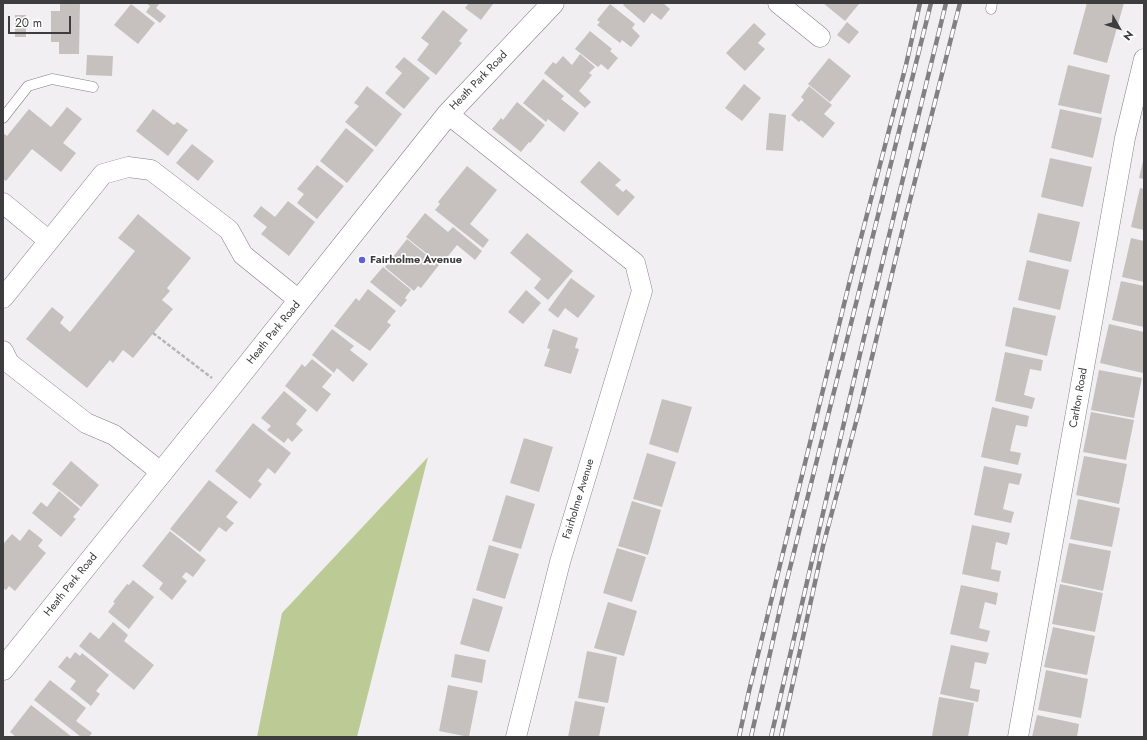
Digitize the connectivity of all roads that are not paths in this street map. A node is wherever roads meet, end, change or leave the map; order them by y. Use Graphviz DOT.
graph roads {
  1 [pos="553,3"];
  2 [pos="778,3"];
  3 [pos="820,37"];
  4 [pos="1144,59"];
  5 [pos="93,87"];
  6 [pos="448,114"];
  7 [pos="3,118"];
  8 [pos="3,203"];
  9 [pos="49,241"];
  10 [pos="3,298"];
  11 [pos="300,301"];
  12 [pos="3,351"];
  13 [pos="162,473"];
  14 [pos="3,668"];
  15 [pos="516,737"];
  16 [pos="1018,737"];
  1 -- 6 [label="street, Heath Park Road"];
  2 -- 3 [label="street"];
  4 -- 16 [label="street, Carlton Road"];
  5 -- 7 [label="lane"];
  6 -- 11 [label="street, Heath Park Road"];
  6 -- 15 [label="street, Fairholme Avenue"];
  8 -- 9 [label="street"];
  9 -- 10 [label="street"];
  9 -- 11 [label="street"];
  11 -- 13 [label="street, Heath Park Road"];
  12 -- 13 [label="street"];
  13 -- 14 [label="street, Heath Park Road"];
}
